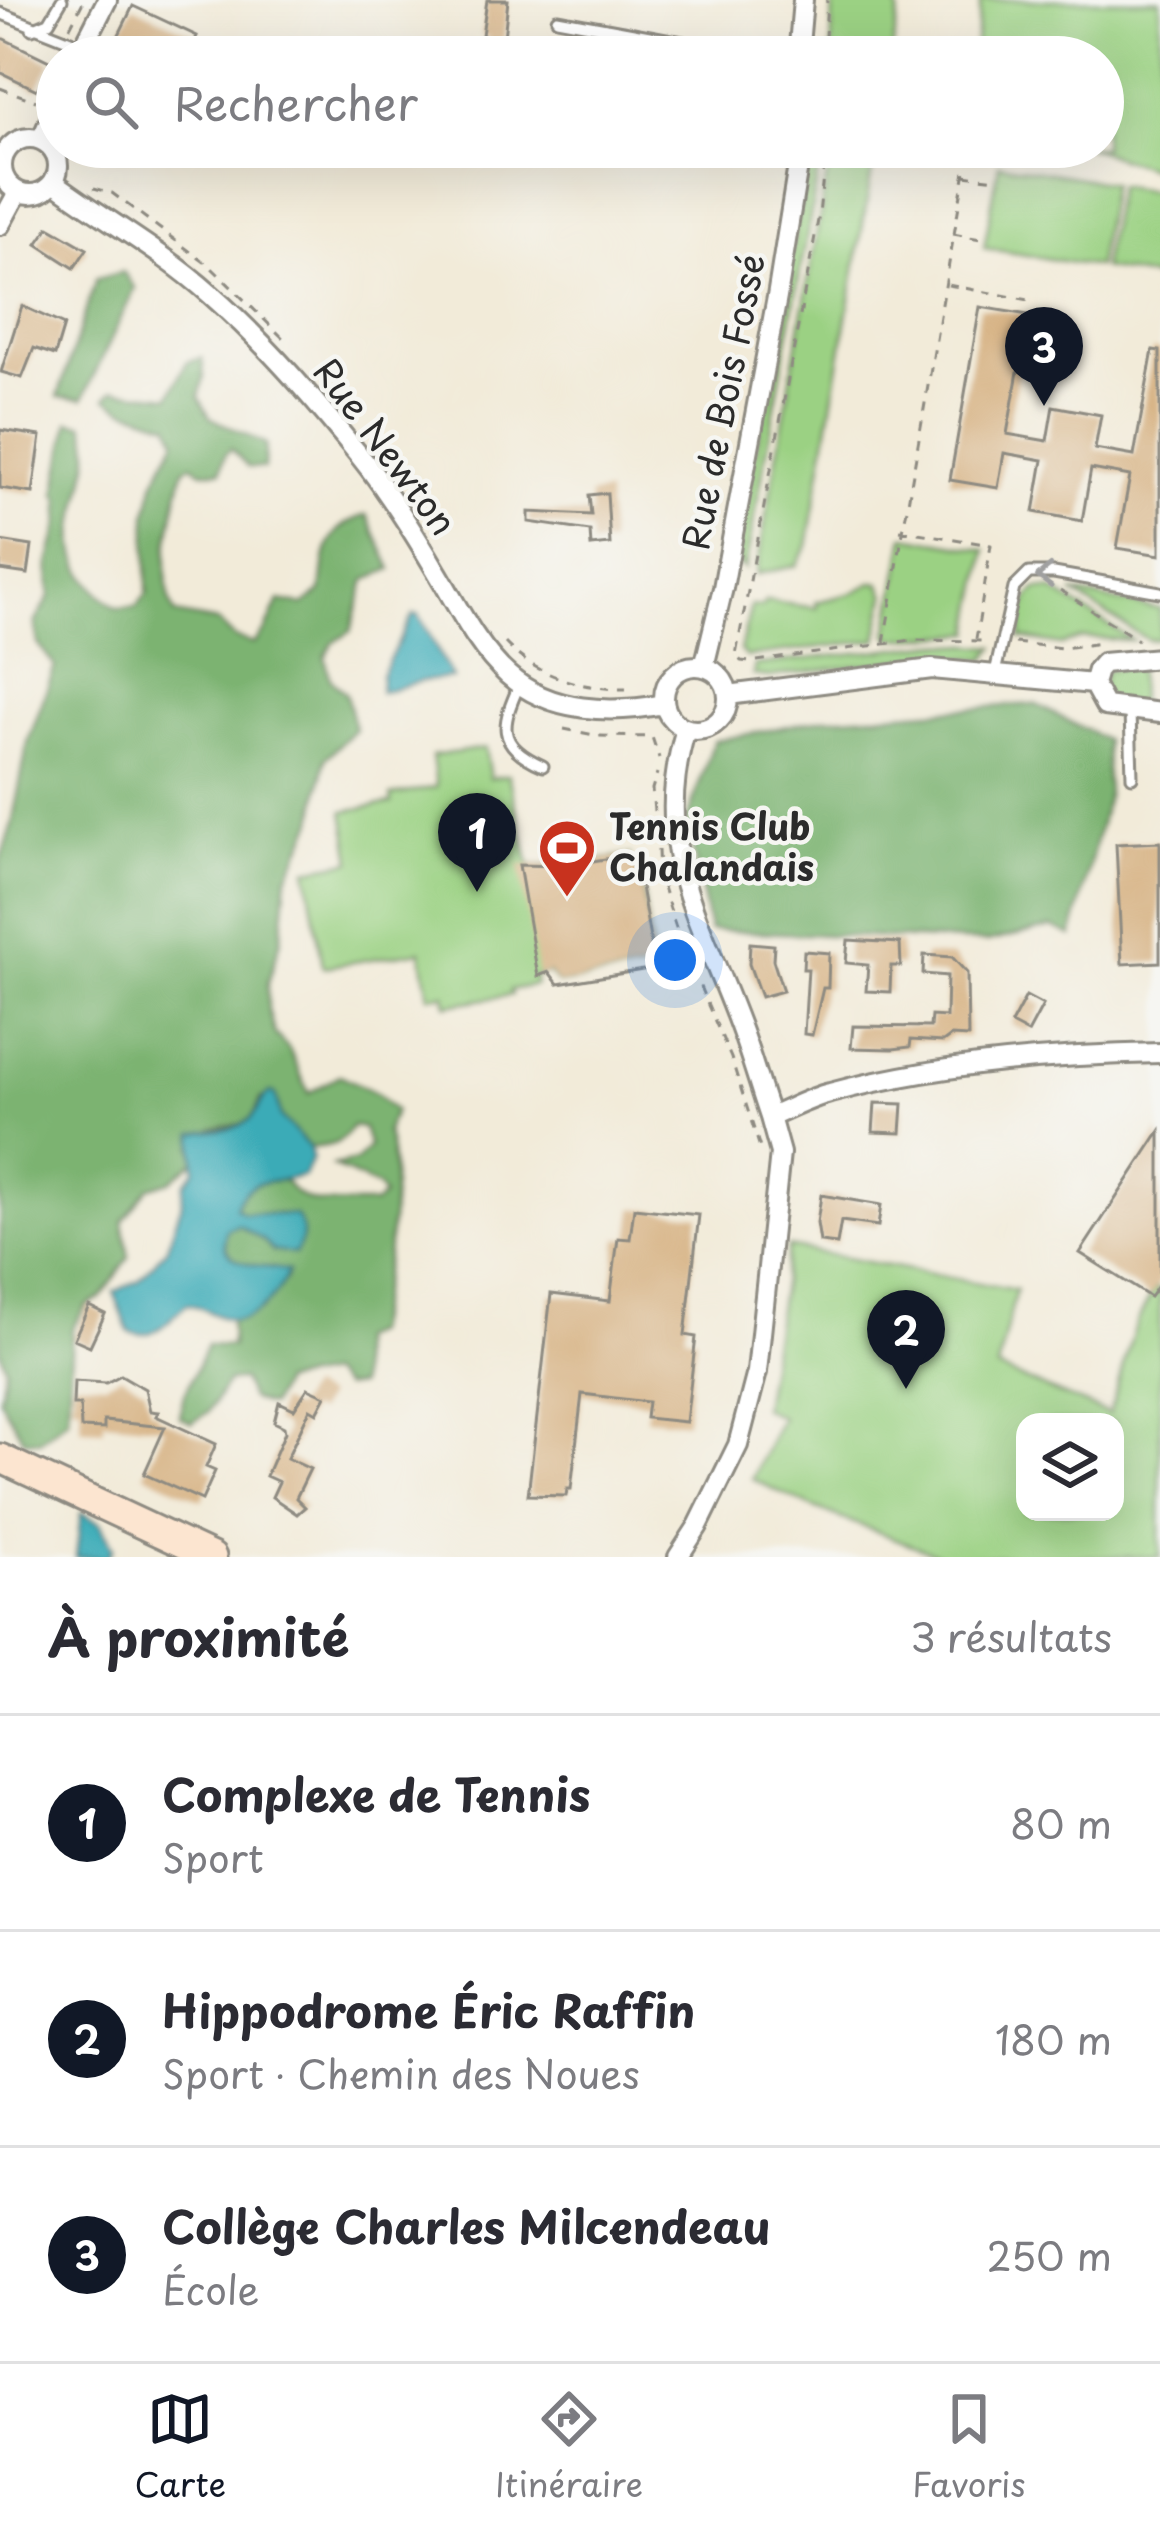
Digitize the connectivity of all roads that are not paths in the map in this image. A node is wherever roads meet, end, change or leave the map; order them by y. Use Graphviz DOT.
graph roads {
  1 [pos="62,0"];
  2 [pos="106,0"];
  3 [pos="803,0"];
  4 [pos="0,13"];
  5 [pos="557,19"];
  6 [pos="32,29"];
  7 [pos="47,36"];
  8 [pos="88,36"];
  9 [pos="650,36"];
  10 [pos="800,36"];
  11 [pos="36,139"];
  12 [pos="3,148"];
  13 [pos="59,168"];
  14 [pos="798,168"];
  15 [pos="54,182"];
  16 [pos="19,192"];
  17 [pos="0,225"];
  18 [pos="1160,592"];
  19 [pos="1160,658"];
  20 [pos="704,667"];
  21 [pos="995,673"];
  22 [pos="520,683"];
  23 [pos="1093,684"];
  24 [pos="728,695"];
  25 [pos="664,704"];
  26 [pos="1130,712"];
  27 [pos="1160,713"];
  28 [pos="686,729"];
  29 [pos="543,766"];
  30 [pos="1132,777"];
  31 [pos="1160,1053"];
  32 [pos="770,1118"];
  33 [pos="0,1458"];
  34 [pos="212,1557"];
  35 [pos="678,1557"];
  1 -- 6 [label="lane"];
  2 -- 8 [label="street"];
  3 -- 10 [label="street"];
  4 -- 6 [label="lane"];
  5 -- 9 [label="lane"];
  6 -- 7 [label="lane"];
  11 -- 12 [label="street"];
  12 -- 16 [label="street"];
  13 -- 15 [label="street"];
  14 -- 20 [label="street, Rue de Bois Fossé"];
  15 -- 16 [label="street"];
  15 -- 22 [label="street, Rue Newton"];
  16 -- 17 [label="street"];
  18 -- 21 [label="lane, one-way"];
  19 -- 23 [label="street"];
  20 -- 24 [label="street"];
  20 -- 25 [label="street"];
  21 -- 23 [label="street"];
  21 -- 24 [label="street"];
  22 -- 25 [label="street, Rue Newton"];
  22 -- 29 [label="lane"];
  23 -- 26 [label="street"];
  24 -- 28 [label="street"];
  25 -- 28 [label="street"];
  26 -- 27 [label="street"];
  26 -- 30 [label="lane"];
  28 -- 32 [label="street"];
  31 -- 32 [label="street"];
  32 -- 35 [label="street"];
  33 -- 34 [label="main road"];
}
